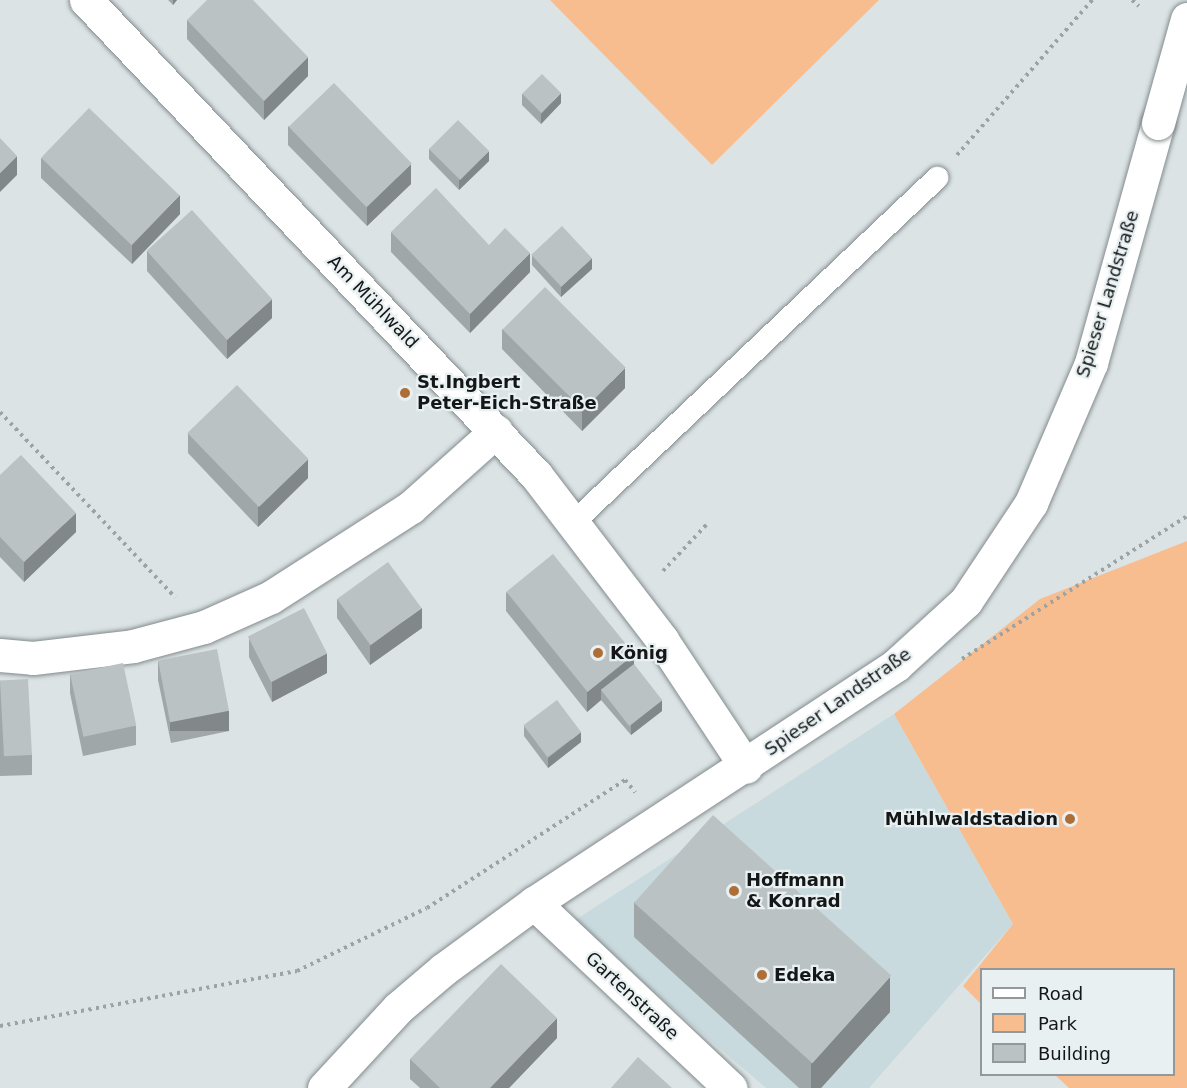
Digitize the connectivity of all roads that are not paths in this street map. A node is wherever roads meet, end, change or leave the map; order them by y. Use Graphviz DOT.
graph roads {
  1 [pos="86,0"];
  2 [pos="1187,19"];
  3 [pos="937,178"];
  4 [pos="496,431"];
  5 [pos="573,523"];
  6 [pos="0,655"];
  7 [pos="746,767"];
  8 [pos="534,903"];
  9 [pos="324,1088"];
  10 [pos="730,1088"];
  1 -- 4 [label="street, Am Mühlwald"];
  2 -- 7 [label="street, Spieser Landstraße, bridge"];
  3 -- 5 [label="lane"];
  4 -- 5 [label="street, Am Mühlwald"];
  4 -- 6 [label="street"];
  5 -- 7 [label="street, Am Mühlwald"];
  7 -- 8 [label="street, Spieser Landstraße"];
  8 -- 9 [label="street, Spieser Landstraße"];
  8 -- 10 [label="street, Gartenstraße"];
}
